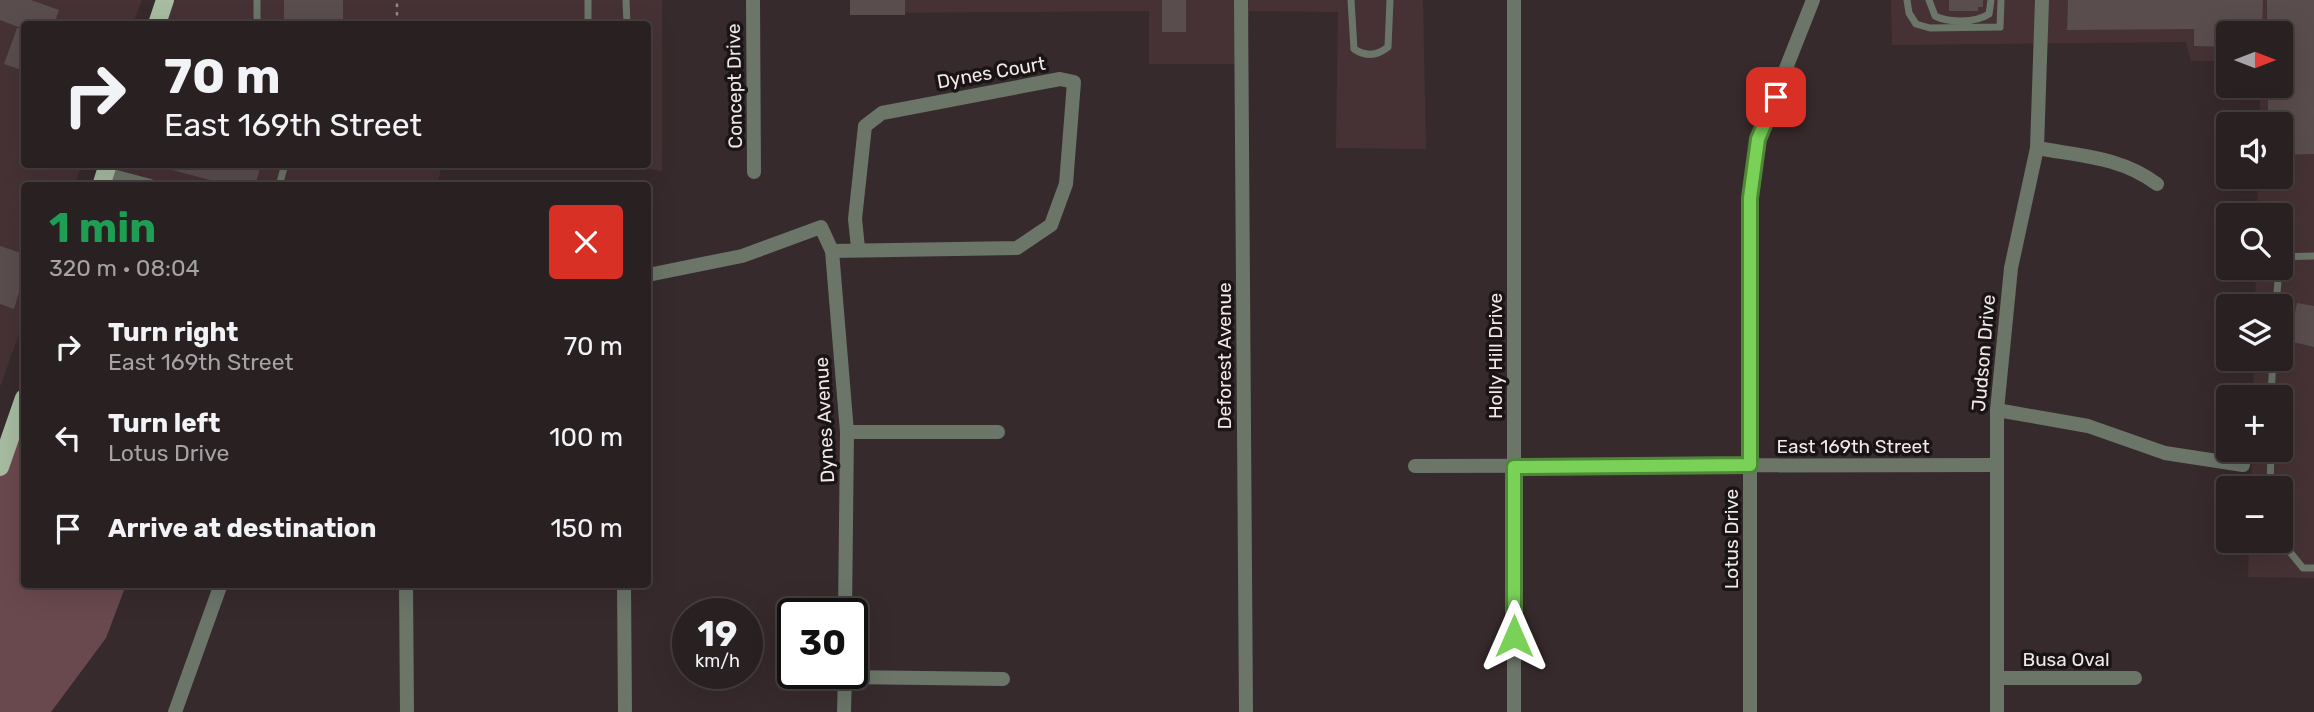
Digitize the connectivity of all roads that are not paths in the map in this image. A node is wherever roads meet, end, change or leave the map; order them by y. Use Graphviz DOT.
graph roads {
  1 [pos="165,0"];
  2 [pos="257,0"];
  3 [pos="588,0"];
  4 [pos="625,0"];
  5 [pos="753,0"];
  6 [pos="1241,0"];
  7 [pos="1351,0"];
  8 [pos="1390,0"];
  9 [pos="1514,0"];
  10 [pos="1813,0"];
  11 [pos="1906,0"];
  12 [pos="1929,0"];
  13 [pos="1991,0"];
  14 [pos="2001,0"];
  15 [pos="2042,0"];
  16 [pos="158,21"];
  17 [pos="257,21"];
  18 [pos="588,21"];
  19 [pos="627,21"];
  20 [pos="2037,148"];
  21 [pos="754,172"];
  22 [pos="105,175"];
  23 [pos="134,182"];
  24 [pos="2157,184"];
  25 [pos="858,248"];
  26 [pos="832,251"];
  27 [pos="2314,256"];
  28 [pos="2293,257"];
  29 [pos="651,274"];
  30 [pos="21,407"];
  31 [pos="1997,410"];
  32 [pos="848,432"];
  33 [pos="998,432"];
  34 [pos="1,464"];
  35 [pos="1750,465"];
  36 [pos="1997,465"];
  37 [pos="2243,465"];
  38 [pos="1415,467"];
  39 [pos="1514,467"];
  40 [pos="2290,553"];
  41 [pos="2314,568"];
  42 [pos="220,588"];
  43 [pos="406,588"];
  44 [pos="624,588"];
  45 [pos="845,598"];
  46 [pos="868,675"];
  47 [pos="1003,678"];
  48 [pos="1997,678"];
  49 [pos="2135,678"];
  50 [pos="845,689"];
  51 [pos="175,712"];
  52 [pos="407,712"];
  53 [pos="625,712"];
  54 [pos="845,712"];
  55 [pos="1246,712"];
  56 [pos="1514,712"];
  57 [pos="1750,712"];
  58 [pos="1997,712"];
  1 -- 16 [label="main road"];
  2 -- 17 [label="lane"];
  3 -- 18 [label="lane"];
  4 -- 19 [label="lane"];
  5 -- 21 [label="street, Concept Drive"];
  6 -- 55 [label="street, Deforest Avenue"];
  7 -- 8 [label="lane"];
  9 -- 39 [label="street, Holly Hill Drive"];
  10 -- 35 [label="street, Lotus Drive"];
  11 -- 14 [label="lane"];
  12 -- 13 [label="lane"];
  15 -- 20 [label="street, Judson Drive"];
  20 -- 24 [label="street"];
  20 -- 31 [label="street, Judson Drive"];
  22 -- 23 [label="street"];
  25 -- 25 [label="street, Dynes Court"];
  25 -- 26 [label="street, Dynes Court"];
  26 -- 29 [label="street, Dynes Avenue"];
  26 -- 32 [label="street, Dynes Avenue"];
  27 -- 28 [label="lane"];
  30 -- 34 [label="main road"];
  31 -- 36 [label="street, Judson Drive"];
  31 -- 37 [label="street"];
  32 -- 33 [label="street"];
  32 -- 45 [label="street, Dynes Avenue"];
  35 -- 36 [label="street, East 169th Street"];
  35 -- 39 [label="street, East 169th Street"];
  35 -- 57 [label="street, Lotus Drive"];
  36 -- 48 [label="street, Judson Drive"];
  38 -- 39 [label="street, East 169th Street"];
  39 -- 56 [label="street, Holly Hill Drive"];
  40 -- 41 [label="lane"];
  42 -- 51 [label="street"];
  43 -- 52 [label="street"];
  44 -- 53 [label="street"];
  46 -- 47 [label="street"];
  48 -- 49 [label="street, Busa Oval"];
  48 -- 58 [label="street, Judson Drive"];
  50 -- 54 [label="street"];
}
